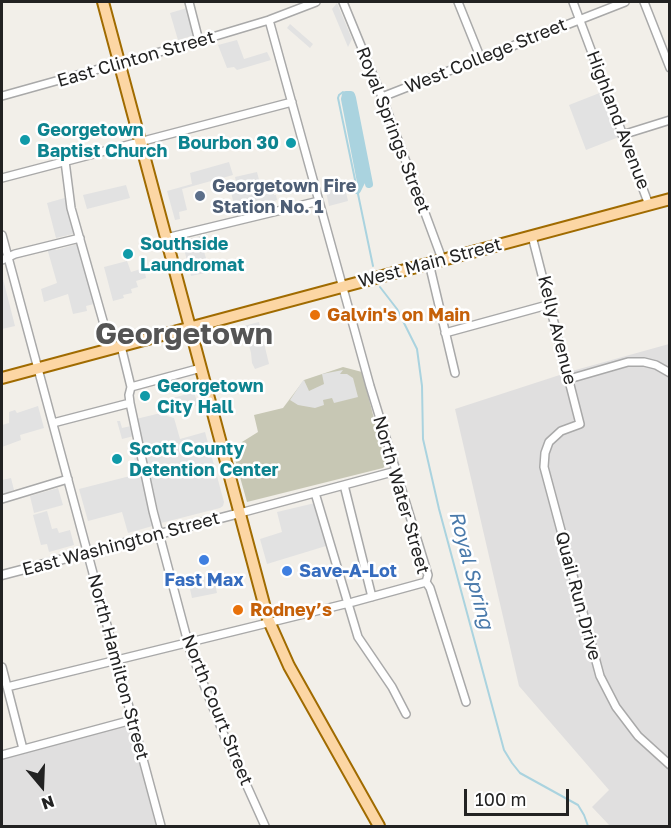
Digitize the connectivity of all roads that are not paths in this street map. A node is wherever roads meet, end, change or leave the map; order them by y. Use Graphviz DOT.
graph roads {
  1 [pos="103,2"];
  2 [pos="189,2"];
  3 [pos="316,2"];
  4 [pos="343,2"];
  5 [pos="458,2"];
  6 [pos="573,2"];
  7 [pos="625,2"];
  8 [pos="644,2"];
  9 [pos="580,18"];
  10 [pos="270,20"];
  11 [pos="199,41"];
  12 [pos="481,59"];
  13 [pos="120,64"];
  14 [pos="669,68"];
  15 [pos="2,96"];
  16 [pos="381,97"];
  17 [pos="292,102"];
  18 [pos="669,120"];
  19 [pos="622,135"];
  20 [pos="140,141"];
  21 [pos="64,161"];
  22 [pos="2,178"];
  23 [pos="669,199"];
  24 [pos="319,201"];
  25 [pos="650,205"];
  26 [pos="2,235"];
  27 [pos="532,236"];
  28 [pos="80,238"];
  29 [pos="166,238"];
  30 [pos="5,260"];
  31 [pos="442,260"];
  32 [pos="429,263"];
  33 [pos="342,286"];
  34 [pos="551,304"];
  35 [pos="190,327"];
  36 [pos="445,333"];
  37 [pos="116,348"];
  38 [pos="201,368"];
  39 [pos="37,369"];
  40 [pos="455,373"];
  41 [pos="669,373"];
  42 [pos="2,378"];
  43 [pos="569,379"];
  44 [pos="131,387"];
  45 [pos="130,403"];
  46 [pos="53,423"];
  47 [pos="580,424"];
  48 [pos="396,471"];
  49 [pos="68,479"];
  50 [pos="344,486"];
  51 [pos="315,493"];
  52 [pos="2,499"];
  53 [pos="240,513"];
  54 [pos="159,534"];
  55 [pos="87,553"];
  56 [pos="2,575"];
  57 [pos="426,582"];
  58 [pos="372,597"];
  59 [pos="347,604"];
  60 [pos="269,623"];
  61 [pos="188,642"];
  62 [pos="116,660"];
  63 [pos="2,667"];
  64 [pos="7,687"];
  65 [pos="466,702"];
  66 [pos="405,714"];
  67 [pos="132,720"];
  68 [pos="23,749"];
  69 [pos="2,754"];
  70 [pos="669,765"];
  71 [pos="160,826"];
  72 [pos="265,826"];
  73 [pos="379,826"];
  1 -- 13 [label="main road"];
  2 -- 11 [label="street"];
  3 -- 10 [label="street, East Clinton Street"];
  4 -- 16 [label="street, Royal Springs Street"];
  5 -- 12 [label="street"];
  6 -- 9 [label="street, Highland Avenue"];
  7 -- 9 [label="street, West College Street"];
  8 -- 14 [label="street"];
  9 -- 12 [label="street, West College Street"];
  9 -- 19 [label="street, Highland Avenue"];
  10 -- 11 [label="street, East Clinton Street"];
  10 -- 17 [label="street, North Water Street"];
  11 -- 13 [label="street, East Clinton Street"];
  12 -- 16 [label="street, West College Street"];
  13 -- 15 [label="street, East Clinton Street"];
  13 -- 20 [label="main road"];
  16 -- 31 [label="street, Royal Springs Street"];
  17 -- 20 [label="street"];
  17 -- 24 [label="street, North Water Street"];
  18 -- 19 [label="street"];
  19 -- 25 [label="street, Highland Avenue"];
  20 -- 21 [label="street"];
  20 -- 29 [label="main road"];
  21 -- 22 [label="street"];
  21 -- 28 [label="street, North Court Street"];
  23 -- 25 [label="main road, West Main Street"];
  24 -- 29 [label="street"];
  24 -- 33 [label="street, North Water Street"];
  25 -- 27 [label="main road, West Main Street"];
  26 -- 30 [label="street, North Hamilton Street"];
  27 -- 31 [label="main road, West Main Street"];
  27 -- 34 [label="street, Kelly Avenue"];
  28 -- 30 [label="street"];
  28 -- 37 [label="street, North Court Street"];
  29 -- 35 [label="main road"];
  30 -- 39 [label="street, North Hamilton Street"];
  31 -- 32 [label="main road, West Main Street"];
  32 -- 33 [label="main road, West Main Street"];
  32 -- 36 [label="street"];
  33 -- 35 [label="main road, West Main Street"];
  33 -- 48 [label="street, North Water Street"];
  34 -- 36 [label="street"];
  34 -- 43 [label="street, Kelly Avenue"];
  35 -- 37 [label="main road, West Main Street"];
  35 -- 38 [label="main road"];
  36 -- 40 [label="street"];
  37 -- 39 [label="main road, West Main Street"];
  37 -- 44 [label="street, North Court Street"];
  38 -- 44 [label="street"];
  38 -- 53 [label="main road"];
  39 -- 42 [label="main road, West Main Street"];
  39 -- 46 [label="street, North Hamilton Street"];
  41 -- 43 [label="street"];
  43 -- 47 [label="street, Kelly Avenue"];
  44 -- 45 [label="street, North Court Street"];
  45 -- 46 [label="street"];
  45 -- 54 [label="street, North Court Street"];
  46 -- 49 [label="street, North Hamilton Street"];
  47 -- 70 [label="street, Quail Run Drive"];
  48 -- 50 [label="street"];
  48 -- 57 [label="street, North Water Street"];
  49 -- 52 [label="street"];
  49 -- 55 [label="street, North Hamilton Street"];
  50 -- 51 [label="street"];
  50 -- 58 [label="street"];
  51 -- 53 [label="street"];
  51 -- 59 [label="street"];
  53 -- 54 [label="street, East Washington Street"];
  53 -- 60 [label="main road"];
  54 -- 55 [label="street, East Washington Street"];
  54 -- 61 [label="street, North Court Street"];
  55 -- 56 [label="street, East Washington Street"];
  55 -- 62 [label="street, North Hamilton Street"];
  57 -- 58 [label="street"];
  57 -- 65 [label="street, North Water Street"];
  58 -- 59 [label="street"];
  59 -- 60 [label="street"];
  59 -- 66 [label="street"];
  60 -- 61 [label="street"];
  60 -- 73 [label="main road"];
  61 -- 62 [label="street"];
  61 -- 72 [label="street, North Court Street"];
  62 -- 64 [label="street"];
  62 -- 67 [label="street, North Hamilton Street"];
  63 -- 64 [label="street"];
  64 -- 68 [label="street"];
  67 -- 68 [label="street"];
  67 -- 71 [label="street, North Hamilton Street"];
  68 -- 69 [label="street"];
}
